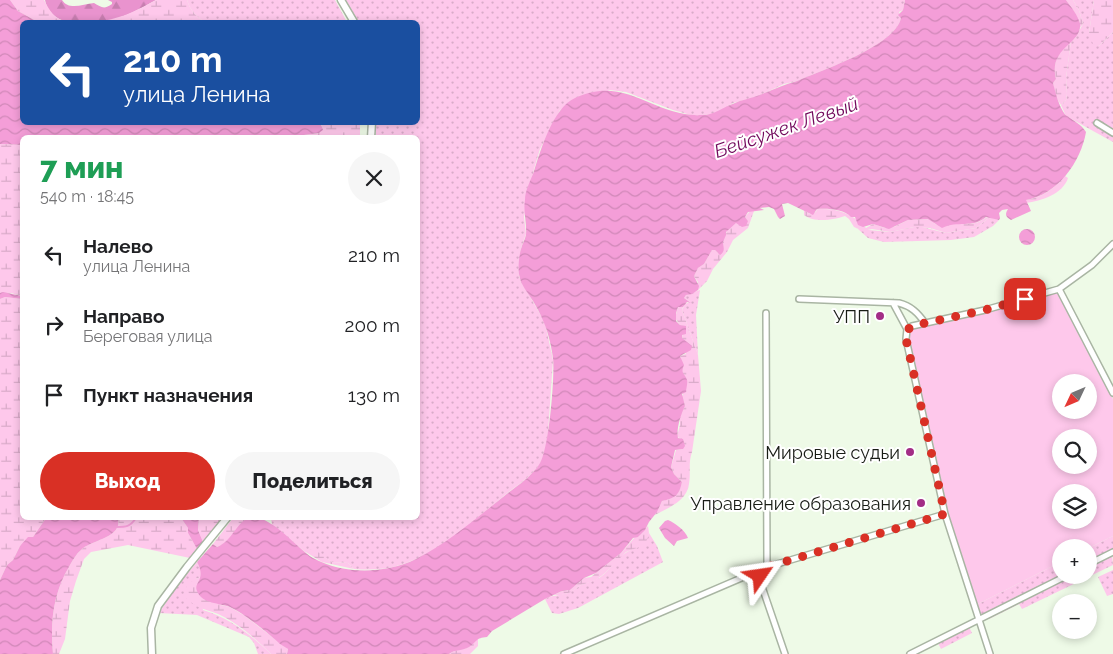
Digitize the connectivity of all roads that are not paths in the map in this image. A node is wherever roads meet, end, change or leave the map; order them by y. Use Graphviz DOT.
graph roads {
  1 [pos="341,0"];
  2 [pos="353,20"];
  3 [pos="1097,122"];
  4 [pos="1113,133"];
  5 [pos="1113,244"];
  6 [pos="1059,289"];
  7 [pos="799,299"];
  8 [pos="894,302"];
  9 [pos="766,313"];
  10 [pos="925,323"];
  11 [pos="906,329"];
  12 [pos="1113,393"];
  13 [pos="945,514"];
  14 [pos="225,520"];
  15 [pos="1113,552"];
  16 [pos="1097,560"];
  17 [pos="767,567"];
  18 [pos="1052,583"];
  19 [pos="978,620"];
  20 [pos="152,654"];
  21 [pos="564,654"];
  22 [pos="786,654"];
  23 [pos="910,654"];
  24 [pos="990,654"];
  1 -- 2 [label="street"];
  3 -- 4 [label="street"];
  5 -- 6 [label="street"];
  6 -- 10 [label="street"];
  6 -- 12 [label="street"];
  7 -- 8 [label="street"];
  8 -- 10 [label="street"];
  8 -- 11 [label="street"];
  9 -- 17 [label="street"];
  10 -- 11 [label="street"];
  11 -- 13 [label="street"];
  13 -- 17 [label="street"];
  13 -- 19 [label="street"];
  14 -- 20 [label="street"];
  15 -- 16 [label="street"];
  17 -- 21 [label="street"];
  17 -- 22 [label="street"];
  18 -- 19 [label="street"];
  19 -- 23 [label="street"];
  19 -- 24 [label="street"];
}
